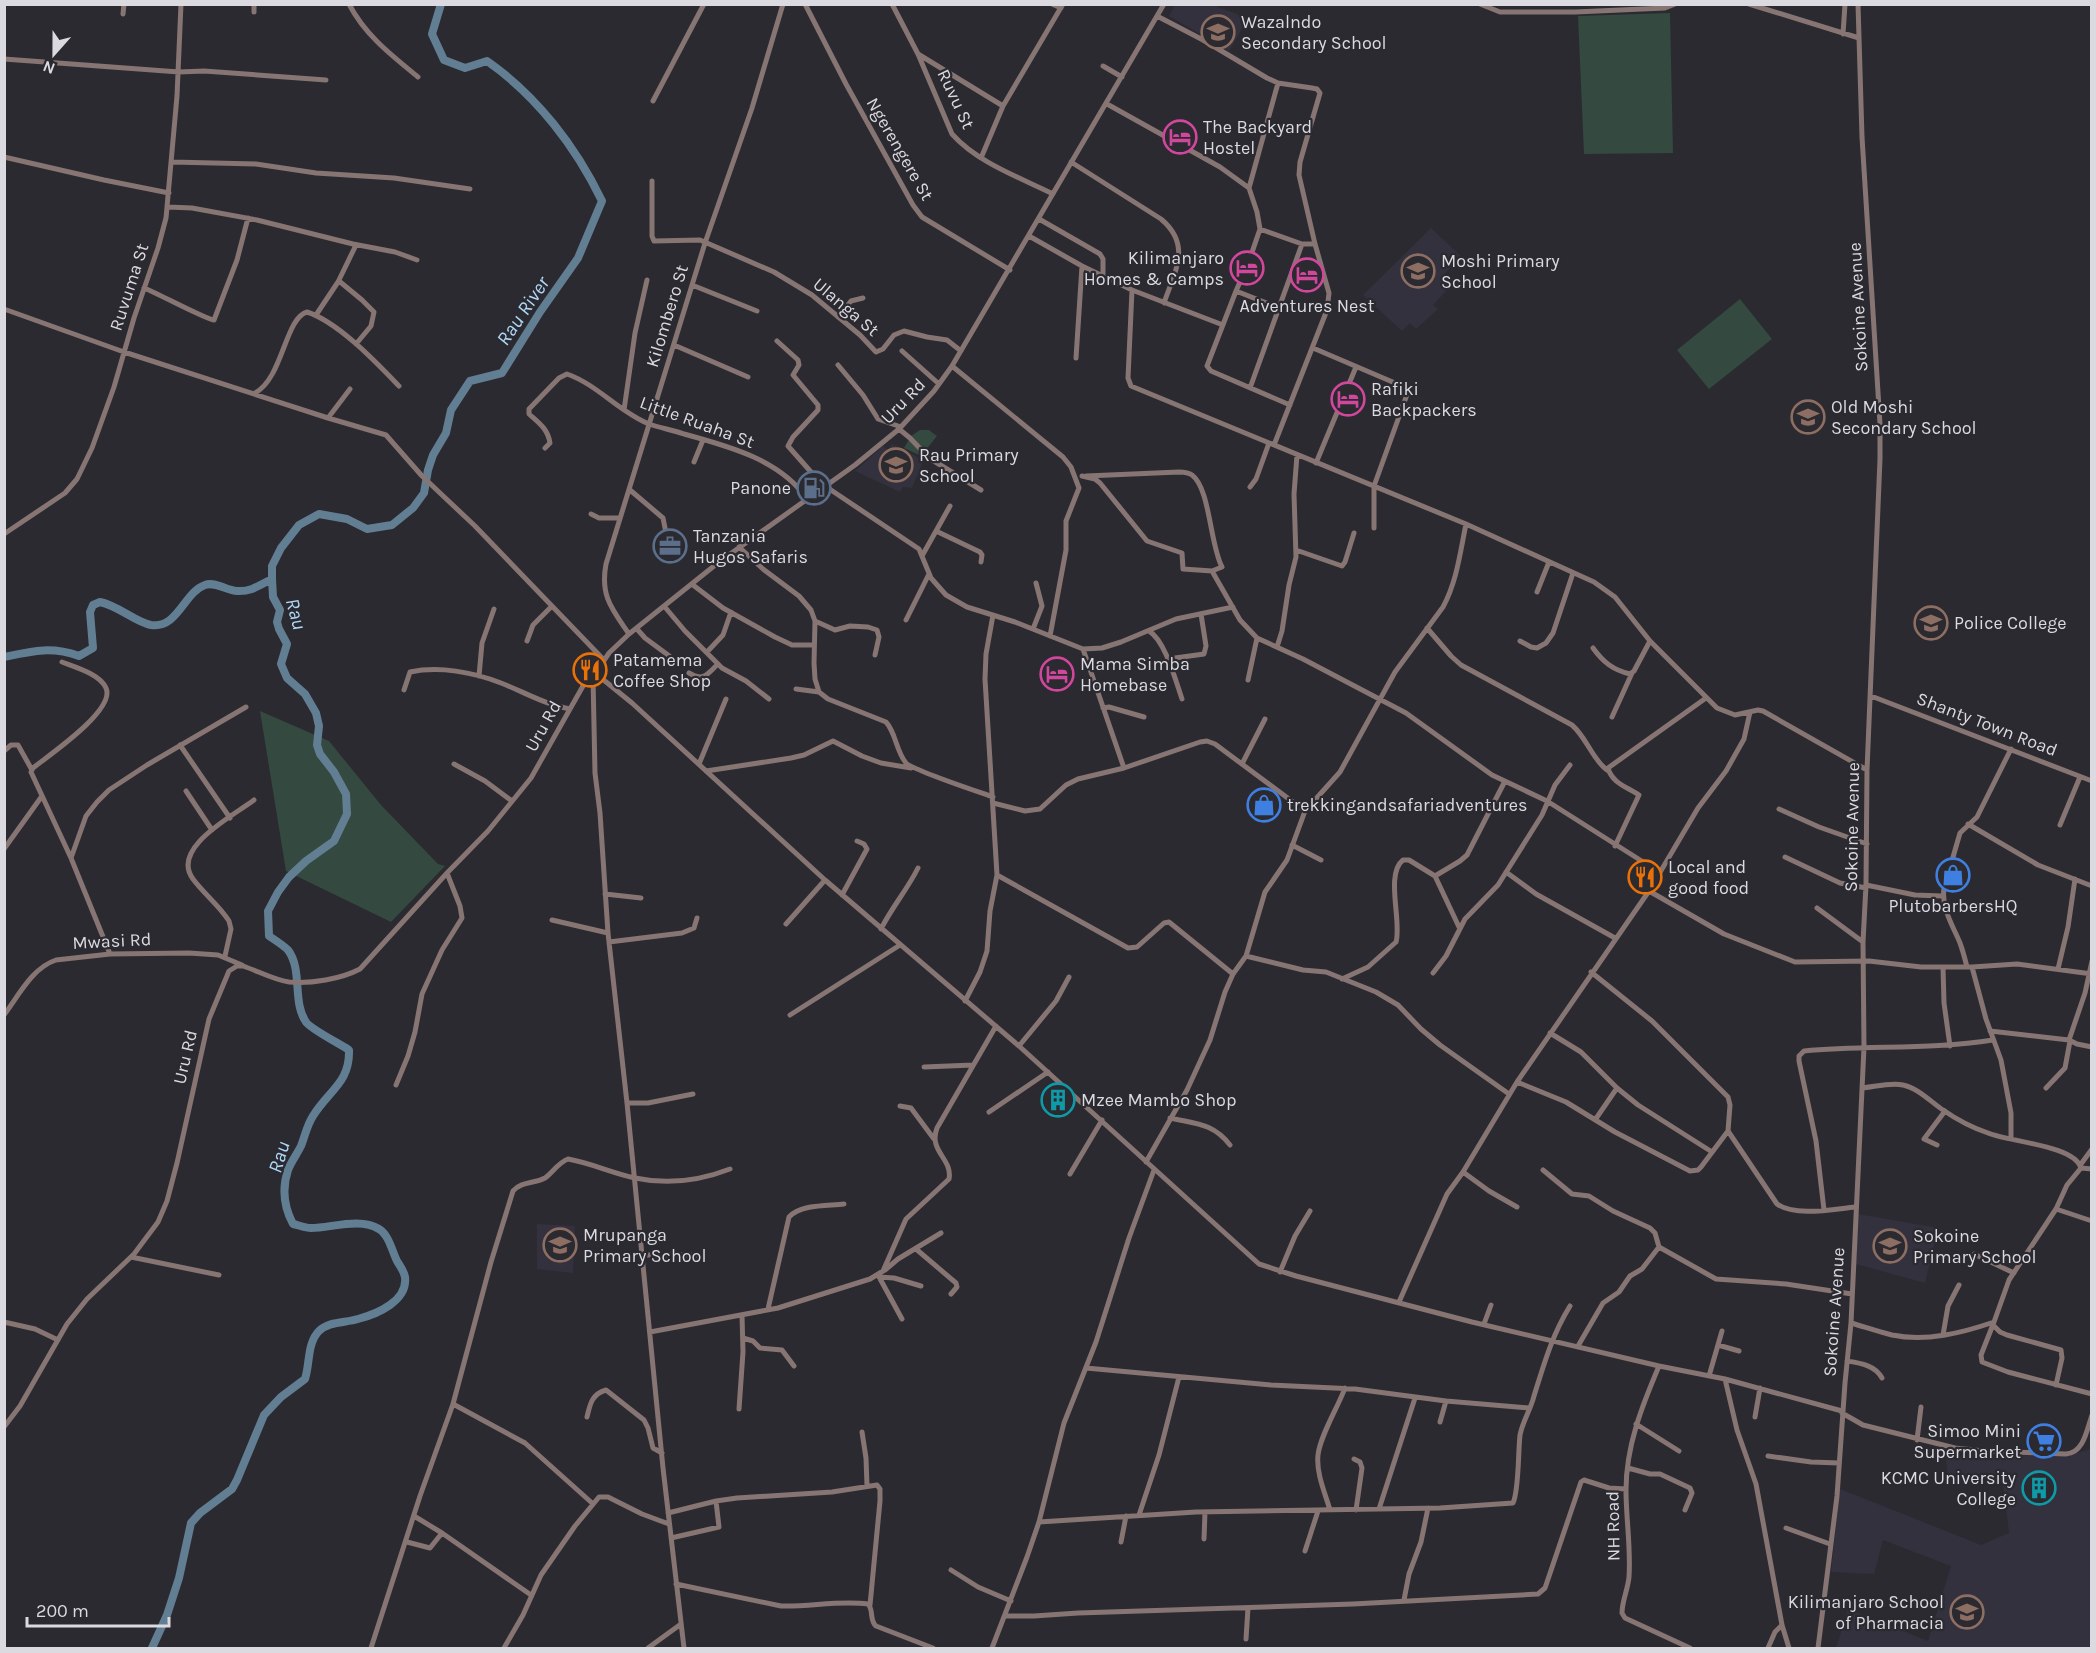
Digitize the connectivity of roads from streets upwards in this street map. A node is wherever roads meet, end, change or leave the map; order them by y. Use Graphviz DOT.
graph roads {
  1 [pos="124,4"];
  2 [pos="181,4"];
  3 [pos="254,4"];
  4 [pos="349,4"];
  5 [pos="704,4"];
  6 [pos="783,4"];
  7 [pos="805,4"];
  8 [pos="892,4"];
  9 [pos="1052,4"];
  10 [pos="1164,4"];
  11 [pos="1480,4"];
  12 [pos="1499,4"];
  13 [pos="1675,4"];
  14 [pos="1749,4"];
  15 [pos="1845,4"];
  16 [pos="1858,4"];
  17 [pos="1062,6"];
  18 [pos="254,12"];
  19 [pos="1500,12"];
  20 [pos="123,14"];
  21 [pos="1157,16"];
  22 [pos="1843,34"];
  23 [pos="1859,38"];
  24 [pos="918,54"];
  25 [pos="4,59"];
  26 [pos="1103,66"];
  27 [pos="179,72"];
  28 [pos="418,77"];
  29 [pos="1122,77"];
  30 [pos="326,80"];
  31 [pos="1278,83"];
  32 [pos="652,101"];
  33 [pos="1107,104"];
  34 [pos="1003,106"];
  35 [pos="4,157"];
  36 [pos="981,158"];
  37 [pos="172,162"];
  38 [pos="1071,162"];
  39 [pos="652,181"];
  40 [pos="1249,188"];
  41 [pos="470,189"];
  42 [pos="169,193"];
  43 [pos="1053,194"];
  44 [pos="168,207"];
  45 [pos="248,218"];
  46 [pos="1039,219"];
  47 [pos="1260,229"];
  48 [pos="1029,236"];
  49 [pos="705,243"];
  50 [pos="1302,244"];
  51 [pos="1315,244"];
  52 [pos="356,245"];
  53 [pos="417,260"];
  54 [pos="1082,266"];
  55 [pos="1010,270"];
  56 [pos="1103,276"];
  57 [pos="647,280"];
  58 [pos="339,281"];
  59 [pos="692,285"];
  60 [pos="144,288"];
  61 [pos="1132,290"];
  62 [pos="1236,291"];
  63 [pos="863,298"];
  64 [pos="1164,303"];
  65 [pos="1279,308"];
  66 [pos="4,309"];
  67 [pos="757,311"];
  68 [pos="316,315"];
  69 [pos="838,317"];
  70 [pos="1223,325"];
  71 [pos="777,341"];
  72 [pos="356,345"];
  73 [pos="674,345"];
  74 [pos="1313,348"];
  75 [pos="902,351"];
  76 [pos="961,351"];
  77 [pos="124,352"];
  78 [pos="1076,358"];
  79 [pos="838,365"];
  80 [pos="952,366"];
  81 [pos="1356,367"];
  82 [pos="748,377"];
  83 [pos="939,384"];
  84 [pos="399,386"];
  85 [pos="350,388"];
  86 [pos="1250,388"];
  87 [pos="255,393"];
  88 [pos="1290,405"];
  89 [pos="624,411"];
  90 [pos="328,418"];
  91 [pos="650,424"];
  92 [pos="900,428"];
  93 [pos="703,440"];
  94 [pos="1272,444"];
  95 [pos="545,448"];
  96 [pos="1297,455"];
  97 [pos="694,462"];
  98 [pos="1316,463"];
  99 [pos="1079,476"];
  100 [pos="1374,486"];
  101 [pos="824,487"];
  102 [pos="1250,487"];
  103 [pos="630,490"];
  104 [pos="981,490"];
  105 [pos="807,499"];
  106 [pos="950,506"];
  107 [pos="591,514"];
  108 [pos="620,518"];
  109 [pos="1466,524"];
  110 [pos="1374,528"];
  111 [pos="936,531"];
  112 [pos="666,533"];
  113 [pos="1354,533"];
  114 [pos="4,534"];
  115 [pos="739,547"];
  116 [pos="1296,550"];
  117 [pos="922,556"];
  118 [pos="981,562"];
  119 [pos="1548,562"];
  120 [pos="1212,571"];
  121 [pos="1574,573"];
  122 [pos="929,574"];
  123 [pos="1036,583"];
  124 [pos="693,585"];
  125 [pos="1537,592"];
  126 [pos="552,606"];
  127 [pos="664,606"];
  128 [pos="1233,607"];
  129 [pos="494,609"];
  130 [pos="731,612"];
  131 [pos="1201,614"];
  132 [pos="993,615"];
  133 [pos="906,620"];
  134 [pos="815,621"];
  135 [pos="637,628"];
  136 [pos="1427,628"];
  137 [pos="1033,629"];
  138 [pos="1149,631"];
  139 [pos="629,634"];
  140 [pos="1050,636"];
  141 [pos="1257,638"];
  142 [pos="527,641"];
  143 [pos="1520,641"];
  144 [pos="1650,641"];
  145 [pos="813,645"];
  146 [pos="1277,647"];
  147 [pos="1593,648"];
  148 [pos="1083,649"];
  149 [pos="707,652"];
  150 [pos="874,655"];
  151 [pos="672,658"];
  152 [pos="1168,659"];
  153 [pos="604,660"];
  154 [pos="62,662"];
  155 [pos="718,664"];
  156 [pos="689,673"];
  157 [pos="1632,673"];
  158 [pos="594,675"];
  159 [pos="478,676"];
  160 [pos="1248,680"];
  161 [pos="796,689"];
  162 [pos="404,690"];
  163 [pos="819,692"];
  164 [pos="1871,696"];
  165 [pos="726,699"];
  166 [pos="770,699"];
  167 [pos="1182,699"];
  168 [pos="1706,699"];
  169 [pos="1381,700"];
  170 [pos="246,707"];
  171 [pos="1103,708"];
  172 [pos="570,709"];
  173 [pos="1750,712"];
  174 [pos="1144,717"];
  175 [pos="1612,717"];
  176 [pos="1265,719"];
  177 [pos="180,745"];
  178 [pos="2011,749"];
  179 [pos="4,751"];
  180 [pos="454,764"];
  181 [pos="699,764"];
  182 [pos="1242,764"];
  183 [pos="1570,765"];
  184 [pos="910,768"];
  185 [pos="1124,768"];
  186 [pos="32,770"];
  187 [pos="1607,770"];
  188 [pos="1867,770"];
  189 [pos="706,771"];
  190 [pos="2080,777"];
  191 [pos="1504,781"];
  192 [pos="2091,782"];
  193 [pos="186,791"];
  194 [pos="42,796"];
  195 [pos="993,800"];
  196 [pos="254,801"];
  197 [pos="512,801"];
  198 [pos="1547,801"];
  199 [pos="1779,809"];
  200 [pos="1305,811"];
  201 [pos="230,818"];
  202 [pos="1968,824"];
  203 [pos="2061,825"];
  204 [pos="212,830"];
  205 [pos="857,841"];
  206 [pos="1867,844"];
  207 [pos="1292,845"];
  208 [pos="1615,846"];
  209 [pos="4,849"];
  210 [pos="1785,857"];
  211 [pos="71,858"];
  212 [pos="1321,860"];
  213 [pos="918,868"];
  214 [pos="1506,872"];
  215 [pos="1659,872"];
  216 [pos="447,873"];
  217 [pos="997,876"];
  218 [pos="1435,876"];
  219 [pos="2075,879"];
  220 [pos="825,880"];
  221 [pos="2091,886"];
  222 [pos="1866,887"];
  223 [pos="1649,891"];
  224 [pos="605,894"];
  225 [pos="842,895"];
  226 [pos="1942,896"];
  227 [pos="641,898"];
  228 [pos="1816,908"];
  229 [pos="697,918"];
  230 [pos="552,920"];
  231 [pos="786,924"];
  232 [pos="1460,927"];
  233 [pos="881,929"];
  234 [pos="608,933"];
  235 [pos="1615,938"];
  236 [pos="609,942"];
  237 [pos="1863,942"];
  238 [pos="900,945"];
  239 [pos="110,954"];
  240 [pos="225,956"];
  241 [pos="1246,956"];
  242 [pos="1863,961"];
  243 [pos="2091,962"];
  244 [pos="243,966"];
  245 [pos="1942,967"];
  246 [pos="1970,967"];
  247 [pos="2058,969"];
  248 [pos="1592,972"];
  249 [pos="1233,974"];
  250 [pos="1433,974"];
  251 [pos="2091,974"];
  252 [pos="1069,977"];
  253 [pos="1342,979"];
  254 [pos="965,1001"];
  255 [pos="4,1015"];
  256 [pos="790,1015"];
  257 [pos="996,1026"];
  258 [pos="1990,1031"];
  259 [pos="1550,1033"];
  260 [pos="1994,1040"];
  261 [pos="2069,1040"];
  262 [pos="1019,1046"];
  263 [pos="1950,1046"];
  264 [pos="1864,1047"];
  265 [pos="2091,1047"];
  266 [pos="973,1065"];
  267 [pos="924,1067"];
  268 [pos="1048,1072"];
  269 [pos="1517,1082"];
  270 [pos="396,1085"];
  271 [pos="1617,1088"];
  272 [pos="1862,1088"];
  273 [pos="2046,1088"];
  274 [pos="693,1094"];
  275 [pos="1509,1094"];
  276 [pos="627,1103"];
  277 [pos="900,1106"];
  278 [pos="1945,1111"];
  279 [pos="989,1112"];
  280 [pos="1170,1118"];
  281 [pos="1102,1120"];
  282 [pos="1595,1120"];
  283 [pos="1728,1131"];
  284 [pos="934,1139"];
  285 [pos="2011,1139"];
  286 [pos="1230,1145"];
  287 [pos="1937,1145"];
  288 [pos="2091,1149"];
  289 [pos="1712,1152"];
  290 [pos="1146,1162"];
  291 [pos="2081,1166"];
  292 [pos="2091,1168"];
  293 [pos="730,1169"];
  294 [pos="1154,1170"];
  295 [pos="1543,1170"];
  296 [pos="1463,1172"];
  297 [pos="1070,1174"];
  298 [pos="634,1178"];
  299 [pos="844,1204"];
  300 [pos="1517,1207"];
  301 [pos="1855,1207"];
  302 [pos="2056,1209"];
  303 [pos="1824,1210"];
  304 [pos="1310,1211"];
  305 [pos="2091,1221"];
  306 [pos="941,1233"];
  307 [pos="1659,1247"];
  308 [pos="916,1249"];
  309 [pos="1974,1254"];
  310 [pos="642,1255"];
  311 [pos="697,1255"];
  312 [pos="131,1257"];
  313 [pos="1280,1272"];
  314 [pos="2013,1273"];
  315 [pos="880,1274"];
  316 [pos="219,1275"];
  317 [pos="1959,1285"];
  318 [pos="921,1286"];
  319 [pos="951,1294"];
  320 [pos="1852,1294"];
  321 [pos="1399,1302"];
  322 [pos="1491,1305"];
  323 [pos="1570,1306"];
  324 [pos="768,1309"];
  325 [pos="742,1315"];
  326 [pos="902,1319"];
  327 [pos="4,1322"];
  328 [pos="1851,1323"];
  329 [pos="1484,1324"];
  330 [pos="1994,1324"];
  331 [pos="1722,1331"];
  332 [pos="650,1332"];
  333 [pos="1943,1335"];
  334 [pos="743,1338"];
  335 [pos="58,1340"];
  336 [pos="1551,1341"];
  337 [pos="1718,1345"];
  338 [pos="1578,1346"];
  339 [pos="1739,1351"];
  340 [pos="1847,1361"];
  341 [pos="794,1366"];
  342 [pos="1659,1366"];
  343 [pos="1086,1368"];
  344 [pos="1709,1376"];
  345 [pos="1179,1377"];
  346 [pos="1882,1378"];
  347 [pos="1725,1379"];
  348 [pos="2056,1385"];
  349 [pos="1345,1388"];
  350 [pos="1760,1388"];
  351 [pos="2091,1394"];
  352 [pos="1415,1398"];
  353 [pos="1446,1401"];
  354 [pos="453,1404"];
  355 [pos="1921,1407"];
  356 [pos="1529,1408"];
  357 [pos="739,1409"];
  358 [pos="1842,1412"];
  359 [pos="2091,1415"];
  360 [pos="587,1417"];
  361 [pos="1755,1417"];
  362 [pos="1440,1422"];
  363 [pos="1636,1424"];
  364 [pos="4,1426"];
  365 [pos="862,1432"];
  366 [pos="1917,1440"];
  367 [pos="1679,1451"];
  368 [pos="662,1453"];
  369 [pos="1768,1456"];
  370 [pos="1354,1459"];
  371 [pos="1839,1463"];
  372 [pos="1628,1468"];
  373 [pos="867,1486"];
  374 [pos="1626,1489"];
  375 [pos="716,1501"];
  376 [pos="592,1503"];
  377 [pos="1428,1508"];
  378 [pos="1379,1509"];
  379 [pos="1330,1510"];
  380 [pos="1356,1510"];
  381 [pos="1685,1510"];
  382 [pos="1318,1511"];
  383 [pos="1205,1512"];
  384 [pos="669,1513"];
  385 [pos="1139,1515"];
  386 [pos="414,1516"];
  387 [pos="1126,1516"];
  388 [pos="1039,1522"];
  389 [pos="669,1524"];
  390 [pos="1786,1528"];
  391 [pos="442,1533"];
  392 [pos="671,1538"];
  393 [pos="1204,1539"];
  394 [pos="407,1542"];
  395 [pos="1121,1542"];
  396 [pos="1830,1544"];
  397 [pos="1305,1551"];
  398 [pos="951,1570"];
  399 [pos="676,1584"];
  400 [pos="531,1595"];
  401 [pos="1404,1600"];
  402 [pos="1011,1601"];
  403 [pos="870,1605"];
  404 [pos="1248,1608"];
  405 [pos="1005,1616"];
  406 [pos="681,1624"];
  407 [pos="1782,1625"];
  408 [pos="1246,1639"];
  409 [pos="372,1645"];
  410 [pos="380,1648"];
  411 [pos="504,1648"];
  412 [pos="648,1648"];
  413 [pos="684,1648"];
  414 [pos="933,1648"];
  415 [pos="992,1648"];
  416 [pos="1690,1648"];
  417 [pos="1768,1648"];
  418 [pos="1789,1648"];
  419 [pos="1818,1648"];
  1 -- 20 [label="street"];
  2 -- 27 [label="street, Ruvuma St"];
  3 -- 18 [label="street"];
  4 -- 28 [label="street"];
  5 -- 32 [label="street"];
  6 -- 49 [label="street, Kilombero St"];
  7 -- 55 [label="street, Ngerengere St"];
  8 -- 24 [label="street, Ruvu St"];
  9 -- 17 [label="street"];
  10 -- 21 [label="street, Uru Rd"];
  11 -- 19 [label="street"];
  12 -- 19 [label="street"];
  13 -- 19 [label="street"];
  14 -- 22 [label="street"];
  15 -- 22 [label="street"];
  16 -- 23 [label="street, Sokoine Avenue"];
  17 -- 34 [label="street"];
  21 -- 29 [label="street, Uru Rd"];
  21 -- 31 [label="street"];
  22 -- 23 [label="street"];
  23 -- 164 [label="street, Sokoine Avenue"];
  24 -- 34 [label="street"];
  24 -- 36 [label="street, Ruvu St"];
  25 -- 27 [label="street"];
  26 -- 29 [label="street"];
  27 -- 30 [label="street"];
  27 -- 37 [label="street, Ruvuma St"];
  29 -- 33 [label="street, Uru Rd"];
  31 -- 40 [label="street"];
  31 -- 51 [label="street"];
  33 -- 38 [label="street, Uru Rd"];
  33 -- 40 [label="street"];
  34 -- 36 [label="street"];
  35 -- 42 [label="street"];
  36 -- 43 [label="street, Ruvu St"];
  37 -- 41 [label="street"];
  37 -- 42 [label="street, Ruvuma St"];
  38 -- 43 [label="street, Uru Rd"];
  38 -- 64 [label="street"];
  39 -- 49 [label="street, Ulanga St"];
  40 -- 47 [label="street"];
  42 -- 44 [label="street, Ruvuma St"];
  43 -- 46 [label="street, Uru Rd"];
  44 -- 45 [label="street"];
  44 -- 60 [label="street, Ruvuma St"];
  45 -- 52 [label="street"];
  45 -- 60 [label="street"];
  46 -- 48 [label="street, Uru Rd"];
  46 -- 56 [label="street"];
  47 -- 50 [label="street"];
  47 -- 62 [label="street"];
  48 -- 54 [label="street"];
  48 -- 55 [label="street, Uru Rd"];
  49 -- 59 [label="street, Kilombero St"];
  49 -- 69 [label="street, Ulanga St"];
  50 -- 51 [label="street"];
  50 -- 65 [label="street"];
  51 -- 74 [label="street"];
  52 -- 53 [label="street"];
  52 -- 58 [label="street"];
  54 -- 56 [label="street"];
  54 -- 78 [label="street"];
  55 -- 76 [label="street, Uru Rd"];
  56 -- 61 [label="street"];
  57 -- 89 [label="street"];
  58 -- 68 [label="street"];
  58 -- 72 [label="street"];
  59 -- 67 [label="street"];
  59 -- 73 [label="street, Kilombero St"];
  60 -- 77 [label="street, Ruvuma St"];
  61 -- 64 [label="street"];
  61 -- 94 [label="street"];
  62 -- 65 [label="street"];
  62 -- 70 [label="street"];
  63 -- 69 [label="street"];
  64 -- 70 [label="street"];
  65 -- 86 [label="street"];
  66 -- 77 [label="street"];
  68 -- 72 [label="street"];
  68 -- 87 [label="street"];
  69 -- 76 [label="street, Ulanga St"];
  70 -- 86 [label="street"];
  71 -- 101 [label="street"];
  72 -- 84 [label="street"];
  73 -- 82 [label="street"];
  73 -- 91 [label="street, Kilombero St"];
  74 -- 81 [label="street"];
  74 -- 88 [label="street"];
  75 -- 83 [label="street"];
  76 -- 80 [label="street, Uru Rd"];
  77 -- 87 [label="street"];
  77 -- 114 [label="street, Ruvuma St"];
  79 -- 92 [label="street"];
  80 -- 83 [label="street, Uru Rd"];
  80 -- 99 [label="street"];
  81 -- 98 [label="street"];
  81 -- 100 [label="street"];
  83 -- 92 [label="street, Uru Rd"];
  85 -- 90 [label="street"];
  86 -- 88 [label="street"];
  87 -- 90 [label="street"];
  88 -- 94 [label="street"];
  89 -- 91 [label="street, Little Ruaha St"];
  89 -- 95 [label="street, Little Ruaha St"];
  90 -- 126 [label="street"];
  91 -- 93 [label="street, Little Ruaha St"];
  91 -- 103 [label="street, Kilombero St"];
  92 -- 101 [label="street, Uru Rd"];
  92 -- 104 [label="street"];
  93 -- 97 [label="street"];
  93 -- 105 [label="street, Little Ruaha St"];
  94 -- 96 [label="street"];
  94 -- 102 [label="street"];
  96 -- 98 [label="street"];
  96 -- 116 [label="street"];
  98 -- 100 [label="street"];
  99 -- 120 [label="street"];
  99 -- 120 [label="street"];
  99 -- 140 [label="street"];
  100 -- 109 [label="street"];
  100 -- 110 [label="street"];
  101 -- 105 [label="street, Uru Rd"];
  101 -- 117 [label="street"];
  103 -- 108 [label="street, Kilombero St"];
  103 -- 112 [label="street"];
  105 -- 115 [label="street, Uru Rd"];
  106 -- 111 [label="street"];
  107 -- 108 [label="street"];
  108 -- 139 [label="street, Kilombero St"];
  109 -- 119 [label="street"];
  109 -- 136 [label="street"];
  111 -- 117 [label="street"];
  111 -- 118 [label="street"];
  113 -- 116 [label="street"];
  115 -- 124 [label="street, Uru Rd"];
  115 -- 134 [label="street"];
  116 -- 146 [label="street"];
  117 -- 122 [label="street"];
  119 -- 121 [label="street"];
  119 -- 125 [label="street"];
  120 -- 128 [label="street"];
  121 -- 143 [label="street"];
  121 -- 144 [label="street"];
  122 -- 132 [label="street"];
  122 -- 133 [label="street"];
  123 -- 137 [label="street"];
  124 -- 127 [label="street, Uru Rd"];
  124 -- 130 [label="street"];
  126 -- 142 [label="street"];
  126 -- 153 [label="street"];
  127 -- 135 [label="street, Uru Rd"];
  127 -- 149 [label="street"];
  128 -- 131 [label="street"];
  128 -- 141 [label="street"];
  129 -- 159 [label="street"];
  130 -- 145 [label="street"];
  130 -- 149 [label="street"];
  131 -- 138 [label="street"];
  131 -- 152 [label="street"];
  132 -- 137 [label="street"];
  132 -- 195 [label="street"];
  134 -- 145 [label="street"];
  134 -- 150 [label="street"];
  135 -- 139 [label="street, Uru Rd"];
  135 -- 151 [label="street"];
  136 -- 169 [label="street"];
  136 -- 187 [label="street"];
  137 -- 140 [label="street"];
  138 -- 148 [label="street"];
  138 -- 152 [label="street"];
  139 -- 153 [label="street, Uru Rd"];
  140 -- 148 [label="street"];
  141 -- 146 [label="street"];
  141 -- 160 [label="street"];
  144 -- 157 [label="street"];
  144 -- 168 [label="street"];
  145 -- 163 [label="street"];
  146 -- 169 [label="street"];
  147 -- 157 [label="street"];
  148 -- 171 [label="street"];
  149 -- 155 [label="street"];
  152 -- 167 [label="street"];
  153 -- 158 [label="street, Uru Rd"];
  154 -- 186 [label="street"];
  155 -- 156 [label="street"];
  155 -- 166 [label="street"];
  157 -- 175 [label="street"];
  158 -- 172 [label="street, Uru Rd"];
  158 -- 181 [label="street"];
  158 -- 224 [label="street"];
  159 -- 162 [label="street"];
  159 -- 172 [label="street"];
  161 -- 163 [label="street"];
  163 -- 184 [label="street"];
  164 -- 178 [label="street, Shanty Town Road"];
  164 -- 188 [label="street, Sokoine Avenue"];
  165 -- 181 [label="street"];
  168 -- 173 [label="street"];
  168 -- 187 [label="street"];
  169 -- 191 [label="street"];
  169 -- 200 [label="street"];
  170 -- 177 [label="street"];
  171 -- 174 [label="street"];
  171 -- 185 [label="street"];
  172 -- 197 [label="street, Uru Rd"];
  173 -- 188 [label="street"];
  173 -- 215 [label="street"];
  176 -- 182 [label="street"];
  177 -- 201 [label="street"];
  177 -- 211 [label="street"];
  178 -- 190 [label="street, Shanty Town Road"];
  178 -- 202 [label="street"];
  179 -- 186 [label="street"];
  180 -- 197 [label="street"];
  181 -- 189 [label="street"];
  182 -- 185 [label="street"];
  182 -- 200 [label="street"];
  183 -- 198 [label="street"];
  184 -- 189 [label="street"];
  184 -- 195 [label="street"];
  185 -- 195 [label="street"];
  186 -- 194 [label="street"];
  187 -- 208 [label="street"];
  188 -- 206 [label="street, Sokoine Avenue"];
  189 -- 220 [label="street"];
  190 -- 192 [label="street, Shanty Town Road"];
  190 -- 203 [label="street"];
  191 -- 198 [label="street"];
  191 -- 218 [label="street"];
  193 -- 204 [label="street"];
  194 -- 209 [label="street"];
  194 -- 211 [label="street"];
  195 -- 217 [label="street"];
  196 -- 201 [label="street"];
  197 -- 216 [label="street, Uru Rd"];
  198 -- 208 [label="street"];
  198 -- 214 [label="street"];
  199 -- 206 [label="street"];
  200 -- 207 [label="street"];
  201 -- 204 [label="street"];
  202 -- 219 [label="street"];
  202 -- 226 [label="street"];
  204 -- 240 [label="street"];
  205 -- 225 [label="street"];
  206 -- 222 [label="street, Sokoine Avenue"];
  207 -- 212 [label="street"];
  207 -- 241 [label="street"];
  208 -- 215 [label="street"];
  210 -- 222 [label="street"];
  211 -- 239 [label="street"];
  213 -- 233 [label="street"];
  214 -- 232 [label="street"];
  214 -- 235 [label="street"];
  215 -- 223 [label="street"];
  216 -- 244 [label="street, Uru Rd"];
  216 -- 270 [label="street"];
  217 -- 249 [label="street"];
  217 -- 254 [label="street"];
  218 -- 232 [label="street"];
  218 -- 253 [label="street"];
  219 -- 221 [label="street"];
  219 -- 247 [label="street"];
  220 -- 225 [label="street"];
  220 -- 231 [label="street"];
  222 -- 226 [label="street"];
  222 -- 237 [label="street, Sokoine Avenue"];
  223 -- 235 [label="street"];
  223 -- 242 [label="street"];
  224 -- 227 [label="street"];
  224 -- 234 [label="street"];
  225 -- 233 [label="street"];
  226 -- 246 [label="street"];
  228 -- 237 [label="street"];
  229 -- 236 [label="street"];
  230 -- 234 [label="street"];
  232 -- 250 [label="street"];
  233 -- 238 [label="street"];
  234 -- 236 [label="street"];
  235 -- 248 [label="street"];
  236 -- 276 [label="street"];
  237 -- 242 [label="street, Sokoine Avenue"];
  238 -- 254 [label="street"];
  238 -- 256 [label="street"];
  239 -- 240 [label="street, Mwasi Rd"];
  239 -- 255 [label="street, Mwasi Rd"];
  240 -- 244 [label="street, Mwasi Rd"];
  241 -- 249 [label="street"];
  241 -- 253 [label="street"];
  242 -- 245 [label="street"];
  242 -- 264 [label="street, Sokoine Avenue"];
  243 -- 251 [label="street"];
  244 -- 312 [label="street, Uru Rd"];
  245 -- 246 [label="street"];
  245 -- 263 [label="street"];
  246 -- 247 [label="street"];
  246 -- 258 [label="street"];
  247 -- 251 [label="street"];
  248 -- 259 [label="street"];
  248 -- 283 [label="street"];
  249 -- 280 [label="street"];
  251 -- 261 [label="street"];
  252 -- 262 [label="street"];
  253 -- 275 [label="street"];
  254 -- 257 [label="street"];
  257 -- 262 [label="street"];
  257 -- 266 [label="street"];
  258 -- 260 [label="street"];
  258 -- 261 [label="street"];
  259 -- 269 [label="street"];
  259 -- 271 [label="street"];
  260 -- 263 [label="street"];
  260 -- 285 [label="street"];
  261 -- 265 [label="street"];
  261 -- 273 [label="street"];
  262 -- 268 [label="street"];
  263 -- 264 [label="street"];
  264 -- 272 [label="street, Sokoine Avenue"];
  264 -- 303 [label="street"];
  266 -- 267 [label="street"];
  266 -- 284 [label="street"];
  268 -- 279 [label="street"];
  268 -- 281 [label="street"];
  269 -- 275 [label="street"];
  269 -- 282 [label="street"];
  271 -- 282 [label="street"];
  271 -- 289 [label="street"];
  272 -- 278 [label="street"];
  272 -- 301 [label="street, Sokoine Avenue"];
  274 -- 276 [label="street"];
  275 -- 296 [label="street"];
  276 -- 298 [label="street"];
  277 -- 284 [label="street"];
  278 -- 285 [label="street"];
  278 -- 287 [label="street"];
  280 -- 286 [label="street"];
  280 -- 290 [label="street"];
  281 -- 290 [label="street"];
  281 -- 297 [label="street"];
  282 -- 289 [label="street"];
  283 -- 289 [label="street"];
  283 -- 303 [label="street"];
  284 -- 315 [label="street"];
  285 -- 291 [label="street"];
  288 -- 291 [label="street"];
  290 -- 294 [label="street"];
  291 -- 292 [label="street"];
  291 -- 302 [label="street"];
  293 -- 298 [label="street"];
  294 -- 313 [label="street"];
  294 -- 343 [label="street"];
  295 -- 307 [label="street"];
  296 -- 300 [label="street"];
  296 -- 321 [label="street"];
  298 -- 310 [label="street"];
  298 -- 354 [label="street"];
  299 -- 324 [label="street"];
  301 -- 303 [label="street"];
  301 -- 320 [label="street, Sokoine Avenue"];
  302 -- 305 [label="street"];
  302 -- 314 [label="street"];
  304 -- 313 [label="street"];
  306 -- 308 [label="street"];
  307 -- 320 [label="street"];
  307 -- 338 [label="street"];
  308 -- 315 [label="street"];
  308 -- 319 [label="street"];
  309 -- 314 [label="street"];
  310 -- 311 [label="street"];
  310 -- 332 [label="street"];
  312 -- 316 [label="street"];
  312 -- 335 [label="street, Uru Rd"];
  313 -- 321 [label="street"];
  314 -- 330 [label="street"];
  315 -- 318 [label="street"];
  315 -- 324 [label="street"];
  315 -- 326 [label="street"];
  317 -- 333 [label="street"];
  320 -- 328 [label="street, Sokoine Avenue"];
  321 -- 329 [label="street"];
  322 -- 329 [label="street"];
  323 -- 336 [label="street"];
  324 -- 325 [label="street"];
  325 -- 332 [label="street"];
  325 -- 334 [label="street"];
  327 -- 335 [label="street"];
  328 -- 333 [label="street"];
  328 -- 340 [label="street, Sokoine Avenue"];
  329 -- 336 [label="street"];
  330 -- 333 [label="street"];
  330 -- 348 [label="street"];
  330 -- 348 [label="street"];
  331 -- 337 [label="street"];
  332 -- 368 [label="street"];
  334 -- 341 [label="street"];
  334 -- 357 [label="street"];
  335 -- 364 [label="street, Uru Rd"];
  336 -- 338 [label="street"];
  336 -- 356 [label="street"];
  337 -- 339 [label="street"];
  337 -- 344 [label="street"];
  338 -- 342 [label="street"];
  340 -- 346 [label="street"];
  340 -- 358 [label="street, Sokoine Avenue"];
  342 -- 344 [label="street"];
  342 -- 363 [label="street, NH Road"];
  343 -- 345 [label="street"];
  343 -- 388 [label="street"];
  344 -- 347 [label="street"];
  345 -- 349 [label="street"];
  345 -- 385 [label="street"];
  347 -- 350 [label="street"];
  347 -- 407 [label="street"];
  348 -- 351 [label="street"];
  349 -- 352 [label="street"];
  349 -- 379 [label="street"];
  350 -- 358 [label="street"];
  350 -- 361 [label="street"];
  352 -- 353 [label="street"];
  352 -- 378 [label="street"];
  353 -- 356 [label="street"];
  353 -- 362 [label="street"];
  354 -- 376 [label="street"];
  354 -- 386 [label="street"];
  355 -- 366 [label="street"];
  356 -- 377 [label="street"];
  358 -- 366 [label="street"];
  358 -- 371 [label="street, Sokoine Avenue"];
  359 -- 366 [label="street"];
  360 -- 368 [label="street"];
  363 -- 367 [label="street"];
  363 -- 372 [label="street, NH Road"];
  365 -- 373 [label="street"];
  368 -- 384 [label="street"];
  369 -- 371 [label="street"];
  370 -- 380 [label="street"];
  371 -- 396 [label="street, Sokoine Avenue"];
  372 -- 374 [label="street, NH Road"];
  372 -- 381 [label="street"];
  373 -- 375 [label="street"];
  373 -- 403 [label="street"];
  374 -- 401 [label="street"];
  374 -- 416 [label="street, NH Road"];
  375 -- 384 [label="street"];
  375 -- 392 [label="street"];
  376 -- 389 [label="street"];
  376 -- 400 [label="street"];
  377 -- 378 [label="street"];
  377 -- 401 [label="street"];
  378 -- 380 [label="street"];
  379 -- 380 [label="street"];
  379 -- 382 [label="street"];
  382 -- 383 [label="street"];
  382 -- 397 [label="street"];
  383 -- 385 [label="street"];
  383 -- 393 [label="street"];
  384 -- 389 [label="street"];
  385 -- 387 [label="street"];
  386 -- 391 [label="street"];
  386 -- 394 [label="street"];
  387 -- 388 [label="street"];
  387 -- 395 [label="street"];
  388 -- 402 [label="street"];
  389 -- 392 [label="street"];
  390 -- 396 [label="street"];
  391 -- 394 [label="street"];
  391 -- 400 [label="street"];
  392 -- 399 [label="street"];
  394 -- 409 [label="street"];
  396 -- 419 [label="street, Sokoine Avenue"];
  398 -- 402 [label="street"];
  399 -- 403 [label="street"];
  399 -- 406 [label="street"];
  400 -- 411 [label="street"];
  401 -- 404 [label="street"];
  402 -- 405 [label="street"];
  403 -- 414 [label="street"];
  404 -- 405 [label="street"];
  404 -- 408 [label="street"];
  405 -- 415 [label="street"];
  406 -- 412 [label="street"];
  406 -- 413 [label="street"];
  407 -- 417 [label="street"];
  407 -- 418 [label="street"];
  409 -- 410 [label="street"];
}
